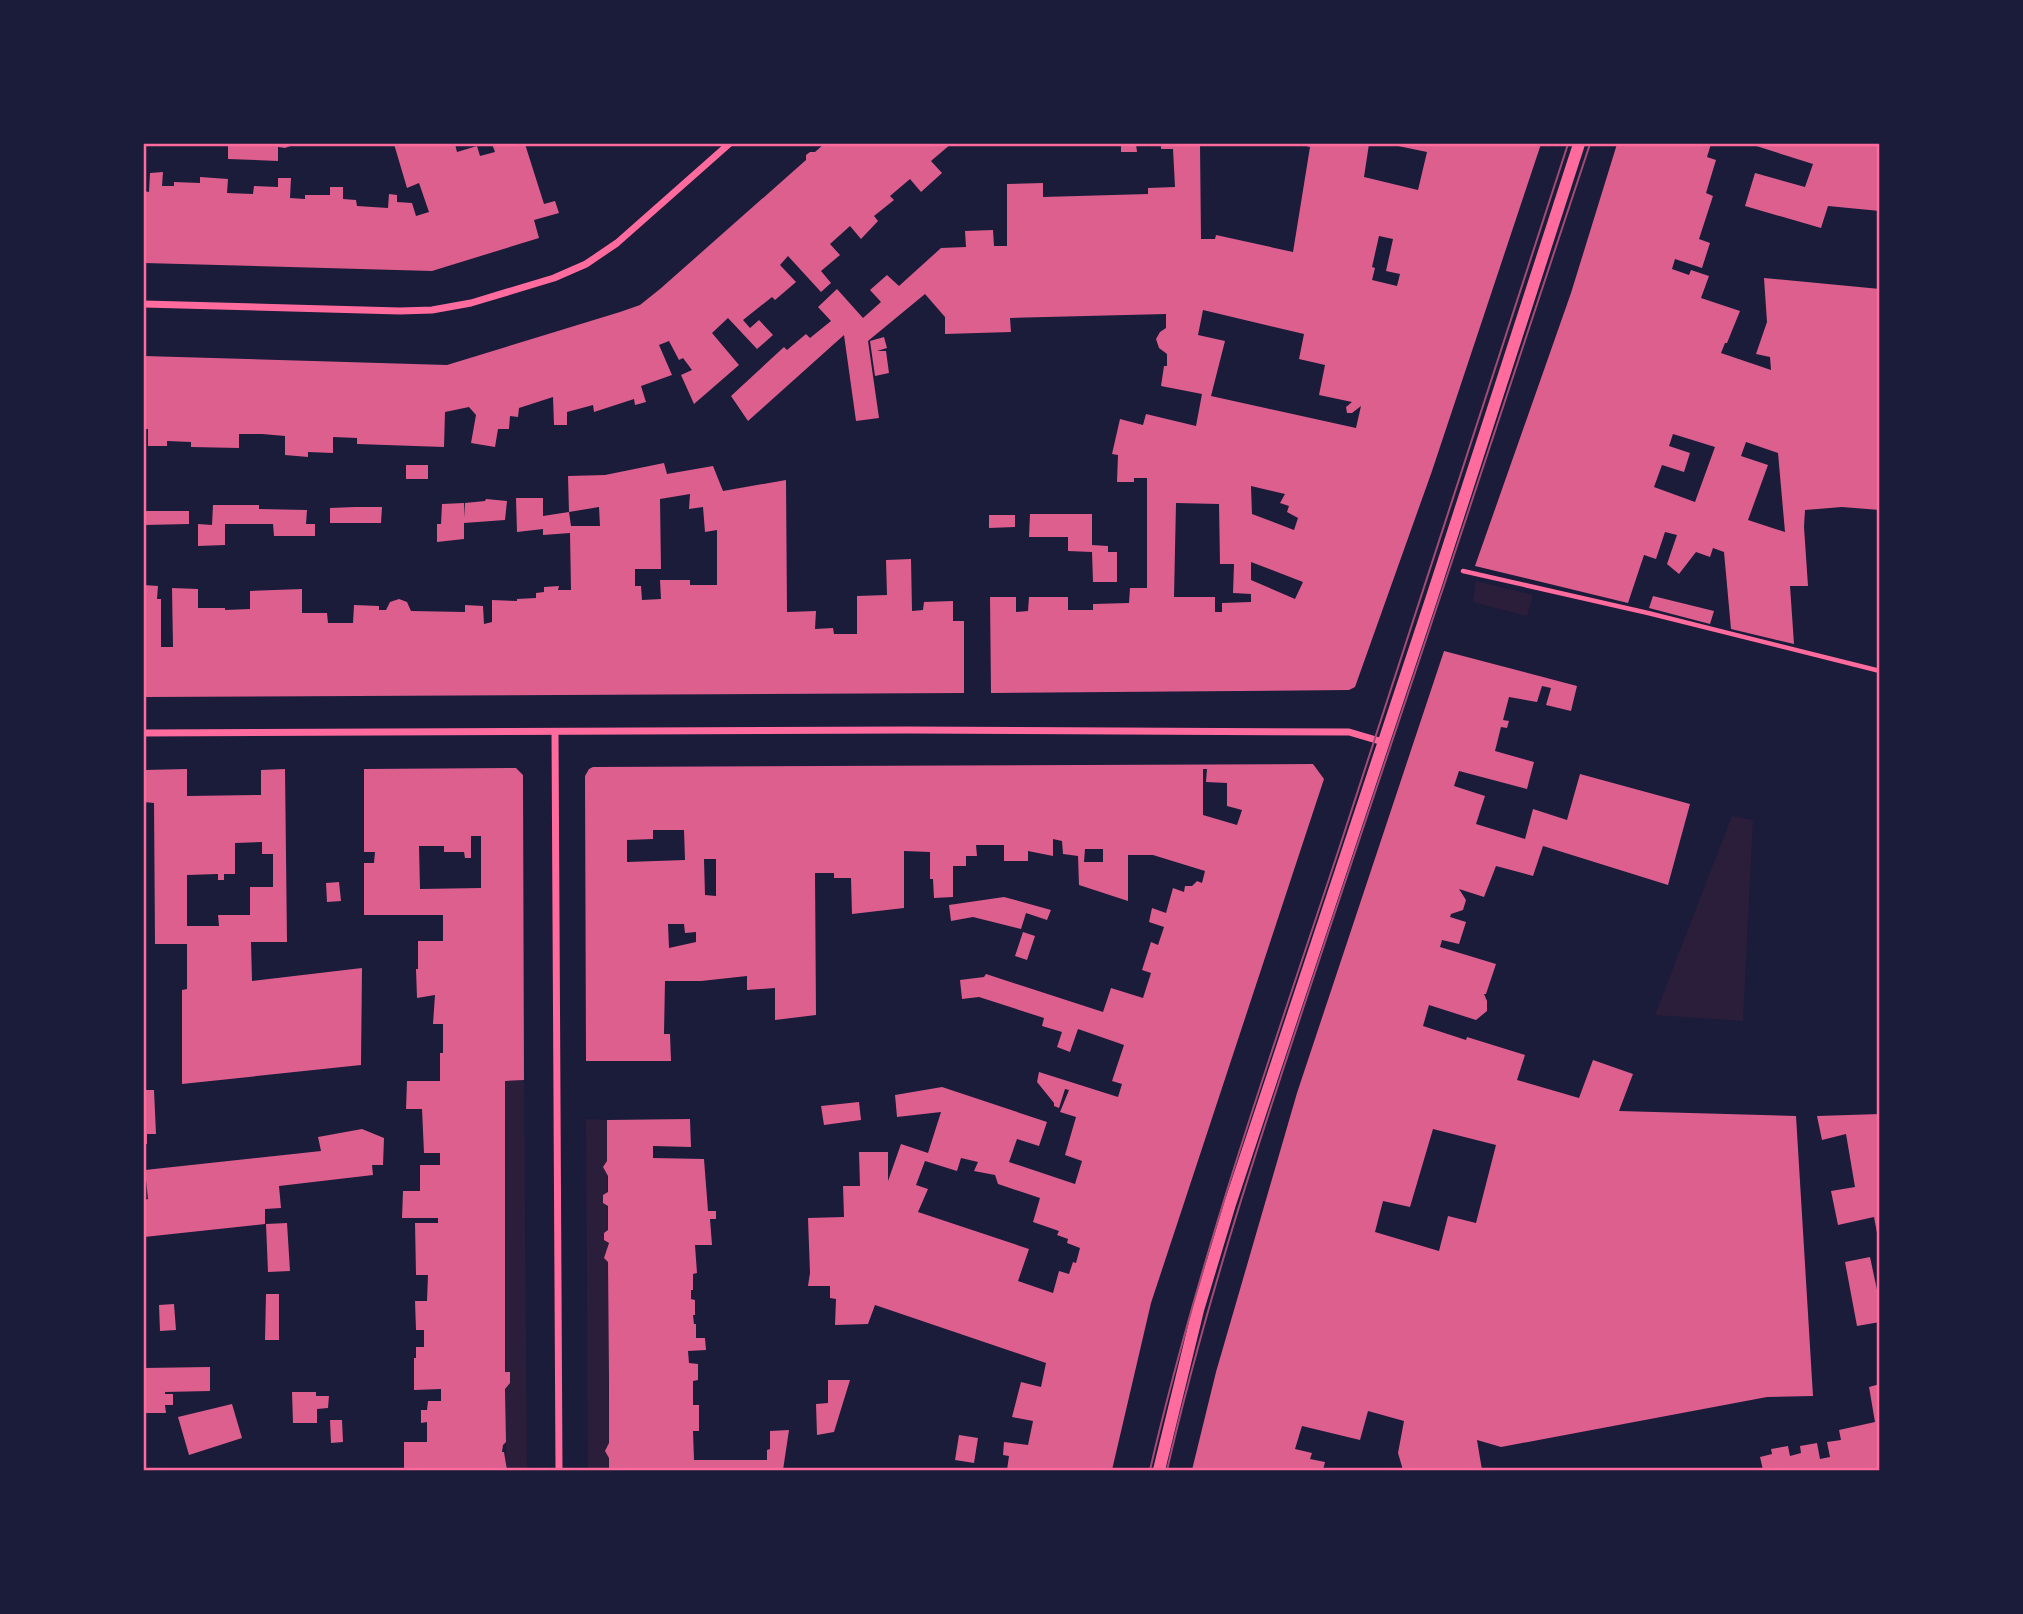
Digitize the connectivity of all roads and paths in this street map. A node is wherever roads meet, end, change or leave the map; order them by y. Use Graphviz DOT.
graph roads {
  1 [pos="729,144"];
  2 [pos="1579,144"];
  3 [pos="144,304"];
  4 [pos="1442,565"];
  5 [pos="1880,671"];
  6 [pos="555,732"];
  7 [pos="144,733"];
  8 [pos="1383,742"];
  9 [pos="559,1471"];
  10 [pos="1159,1471"];
  1 -- 3 [label="street"];
  2 -- 4 [label="street"];
  4 -- 5 [label="path"];
  4 -- 8 [label="street"];
  6 -- 7 [label="street"];
  6 -- 8 [label="street"];
  6 -- 9 [label="street"];
  8 -- 10 [label="street"];
}
